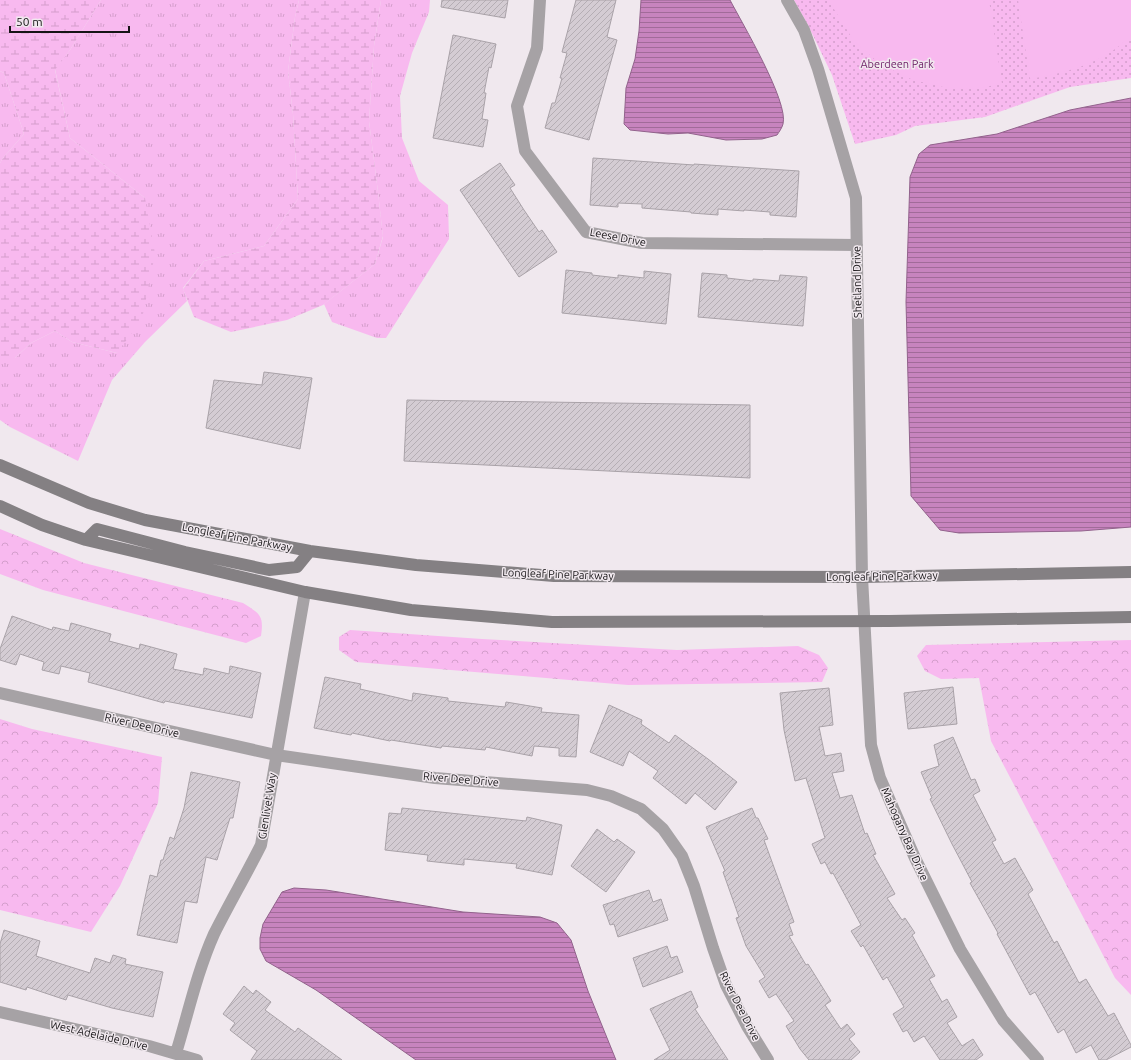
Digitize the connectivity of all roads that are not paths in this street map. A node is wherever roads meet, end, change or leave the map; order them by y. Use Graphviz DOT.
graph roads {
  1 [pos="540,0"];
  2 [pos="787,0"];
  3 [pos="857,246"];
  4 [pos="0,465"];
  5 [pos="0,506"];
  6 [pos="86,540"];
  7 [pos="310,551"];
  8 [pos="1131,572"];
  9 [pos="862,577"];
  10 [pos="305,592"];
  11 [pos="1131,617"];
  12 [pos="864,621"];
  13 [pos="0,693"];
  14 [pos="276,755"];
  15 [pos="0,1012"];
  16 [pos="176,1053"];
  17 [pos="197,1060"];
  18 [pos="768,1060"];
  19 [pos="1038,1060"];
  1 -- 3 [label="street, Leese Drive"];
  2 -- 3 [label="street, Shetland Drive"];
  3 -- 9 [label="street, Shetland Drive"];
  4 -- 7 [label="main road, Longleaf Pine Parkway"];
  5 -- 6 [label="main road"];
  6 -- 7 [label="main road"];
  6 -- 10 [label="main road"];
  7 -- 9 [label="main road, Longleaf Pine Parkway"];
  8 -- 9 [label="main road, Longleaf Pine Parkway"];
  9 -- 12 [label="street, Mahogany Bay Drive"];
  10 -- 12 [label="main road"];
  10 -- 14 [label="street, Glenlivet Way"];
  11 -- 12 [label="main road"];
  12 -- 19 [label="street, Mahogany Bay Drive"];
  13 -- 14 [label="street, River Dee Drive"];
  14 -- 16 [label="street, Glenlivet Way"];
  14 -- 18 [label="street, River Dee Drive"];
  15 -- 16 [label="street, West Adelaide Drive"];
  16 -- 17 [label="street, West Adelaide Drive"];
}
